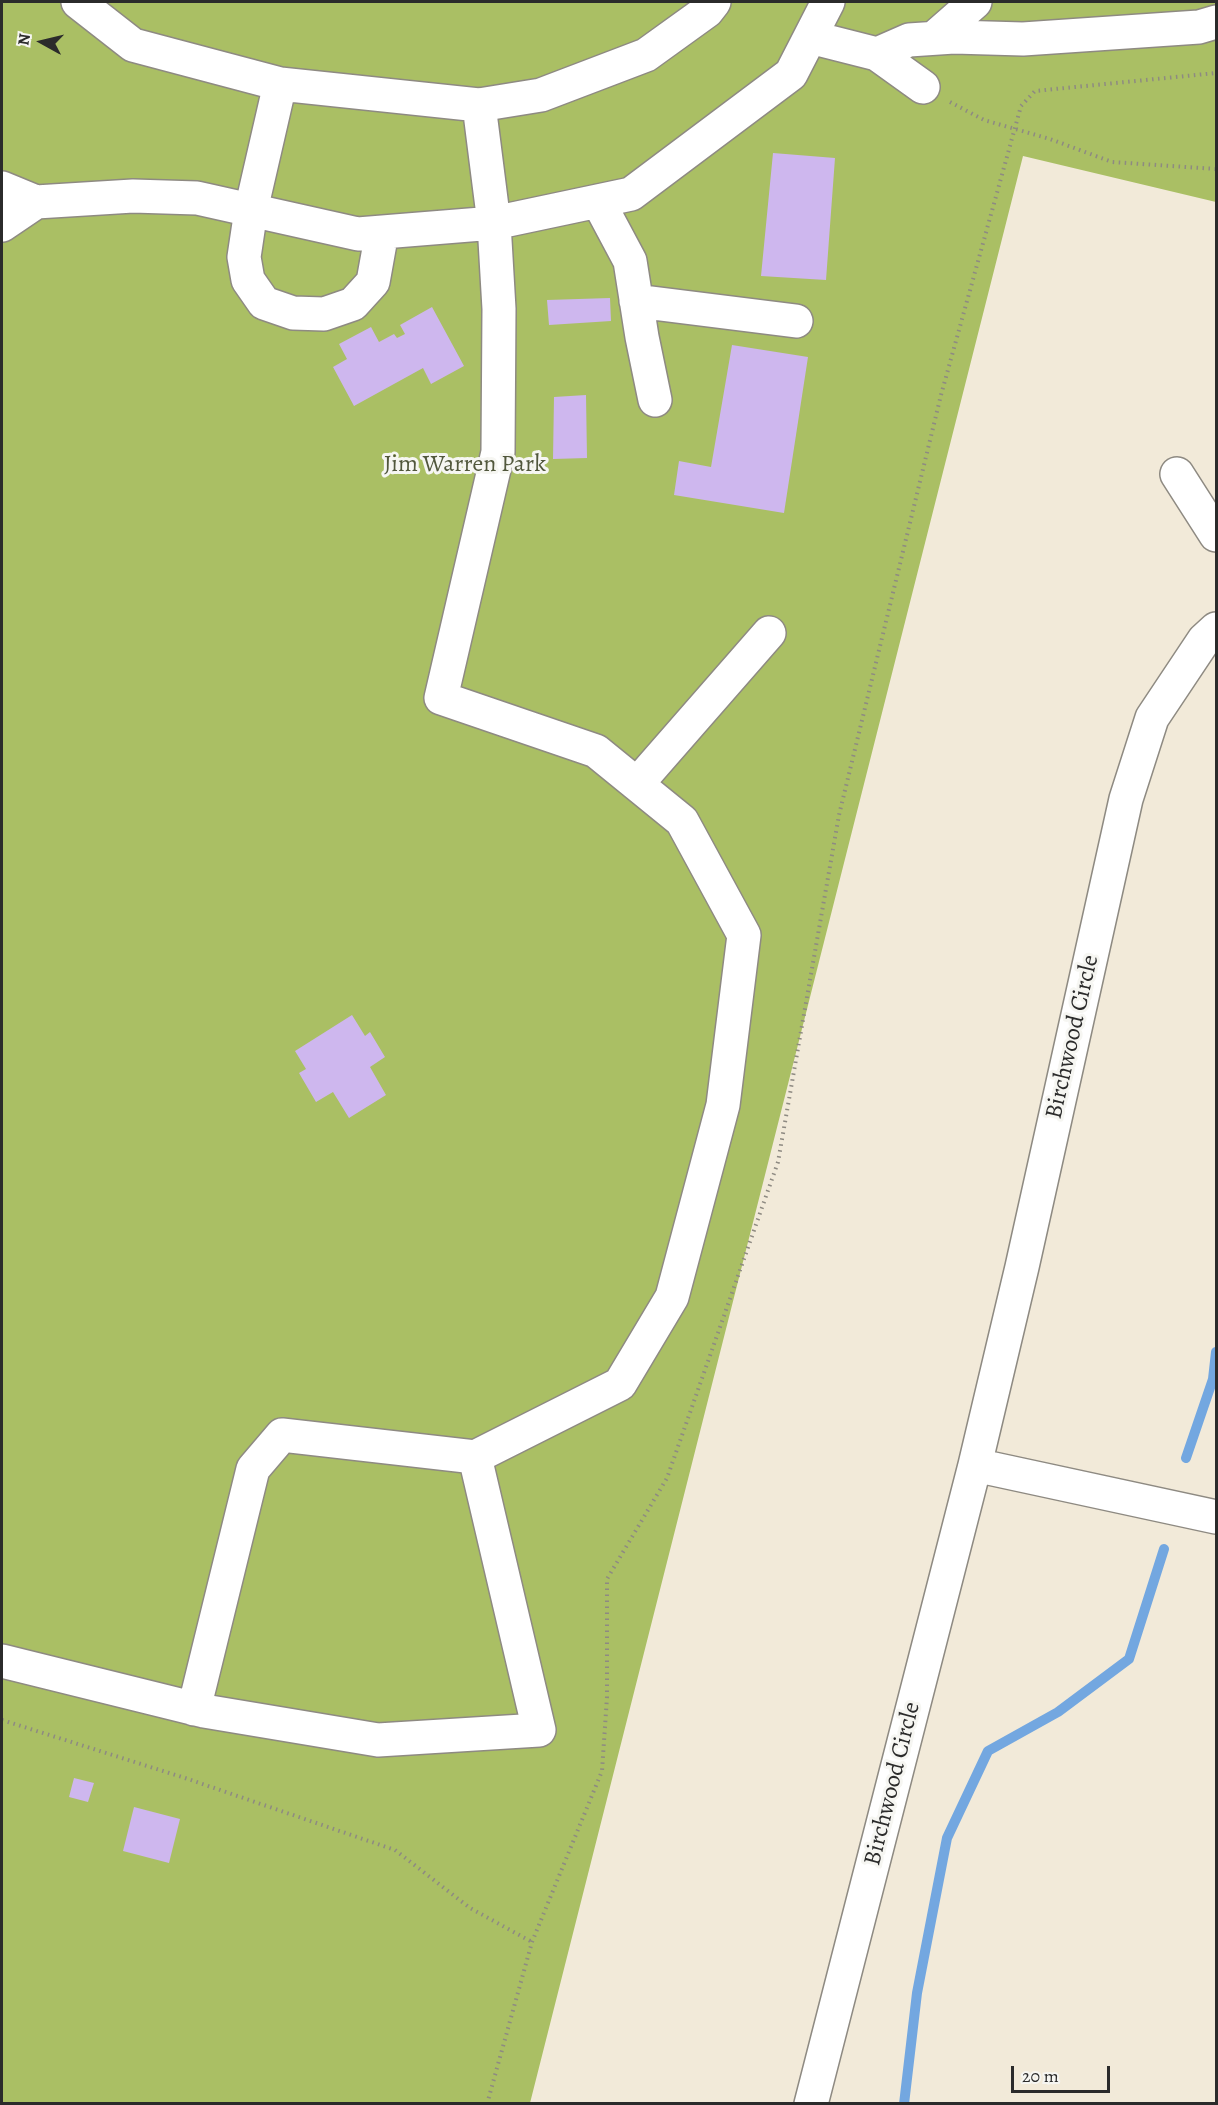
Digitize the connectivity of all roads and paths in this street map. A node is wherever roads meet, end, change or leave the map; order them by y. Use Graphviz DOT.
graph roads {
  1 [pos="78,2"];
  2 [pos="714,2"];
  3 [pos="828,2"];
  4 [pos="975,2"];
  5 [pos="1216,22"];
  6 [pos="810,37"];
  7 [pos="934,39"];
  8 [pos="877,54"];
  9 [pos="1216,73"];
  10 [pos="280,84"];
  11 [pos="923,87"];
  12 [pos="479,105"];
  13 [pos="1016,129"];
  14 [pos="1216,169"];
  15 [pos="2,188"];
  16 [pos="598,201"];
  17 [pos="36,202"];
  18 [pos="251,210"];
  19 [pos="494,223"];
  20 [pos="2,225"];
  21 [pos="382,232"];
  22 [pos="636,301"];
  23 [pos="796,321"];
  24 [pos="655,400"];
  25 [pos="1177,474"];
  26 [pos="1216,535"];
  27 [pos="1216,629"];
  28 [pos="769,633"];
  29 [pos="637,784"];
  30 [pos="475,1457"];
  31 [pos="975,1465"];
  32 [pos="1216,1516"];
  33 [pos="2,1661"];
  34 [pos="194,1709"];
  35 [pos="2,1720"];
  36 [pos="532,1942"];
  37 [pos="487,2103"];
  38 [pos="811,2103"];
  1 -- 10 [label="street"];
  2 -- 12 [label="street"];
  3 -- 6 [label="street"];
  4 -- 7 [label="street"];
  5 -- 7 [label="street"];
  6 -- 8 [label="street"];
  6 -- 16 [label="street"];
  7 -- 8 [label="street"];
  8 -- 11 [label="street"];
  9 -- 13 [label="path"];
  10 -- 12 [label="street"];
  10 -- 18 [label="street"];
  11 -- 13 [label="path"];
  12 -- 19 [label="street"];
  13 -- 14 [label="path"];
  13 -- 36 [label="path"];
  15 -- 17 [label="street"];
  16 -- 19 [label="street"];
  16 -- 22 [label="street"];
  17 -- 18 [label="street"];
  17 -- 20 [label="street"];
  18 -- 21 [label="street"];
  18 -- 21 [label="street"];
  19 -- 21 [label="street"];
  19 -- 29 [label="street"];
  22 -- 23 [label="street"];
  22 -- 24 [label="street"];
  25 -- 26 [label="street"];
  27 -- 31 [label="street, Birchwood Circle"];
  28 -- 29 [label="street"];
  29 -- 30 [label="street"];
  30 -- 34 [label="street"];
  30 -- 34 [label="street"];
  31 -- 32 [label="street"];
  31 -- 38 [label="street, Birchwood Circle"];
  33 -- 34 [label="street"];
  35 -- 36 [label="path"];
  36 -- 37 [label="path"];
}
